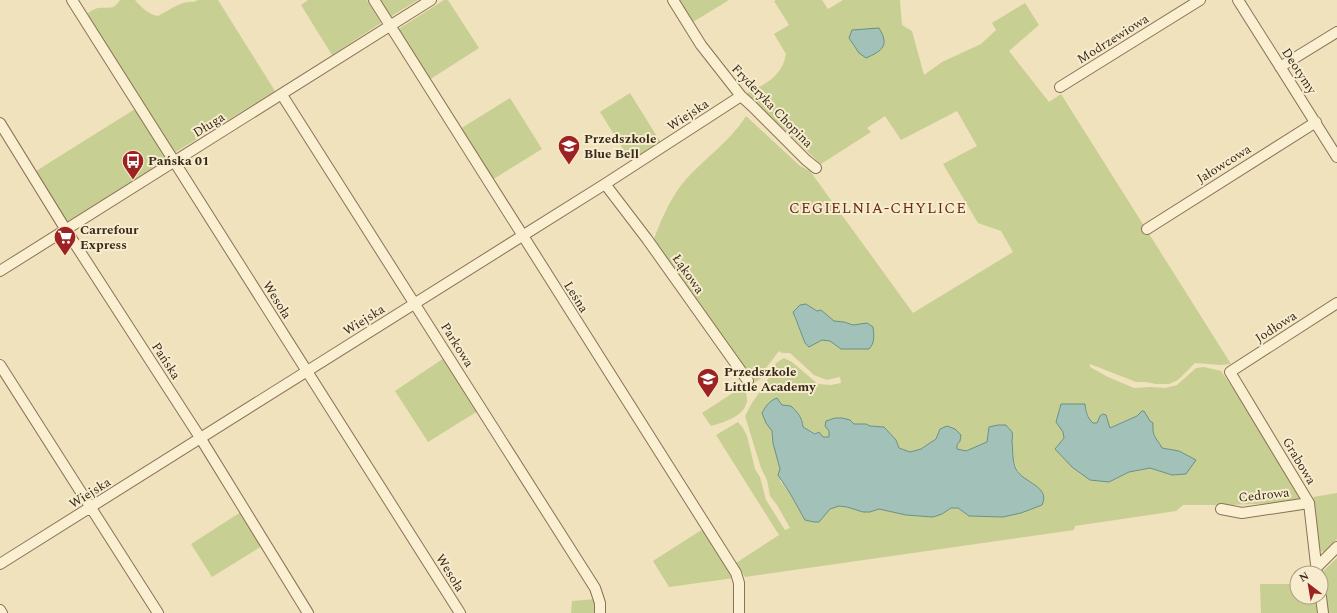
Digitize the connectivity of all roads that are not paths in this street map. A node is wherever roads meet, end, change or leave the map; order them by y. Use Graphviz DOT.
graph roads {
  1 [pos="72,0"];
  2 [pos="374,0"];
  3 [pos="432,0"];
  4 [pos="673,0"];
  5 [pos="1200,0"];
  6 [pos="1238,0"];
  7 [pos="390,26"];
  8 [pos="1337,32"];
  9 [pos="1280,67"];
  10 [pos="1060,87"];
  11 [pos="282,95"];
  12 [pos="741,96"];
  13 [pos="1316,122"];
  14 [pos="0,123"];
  15 [pos="1337,157"];
  16 [pos="175,162"];
  17 [pos="816,168"];
  18 [pos="605,184"];
  19 [pos="1147,229"];
  20 [pos="66,230"];
  21 [pos="522,236"];
  22 [pos="0,271"];
  23 [pos="1337,303"];
  24 [pos="415,304"];
  25 [pos="0,365"];
  26 [pos="307,372"];
  27 [pos="1230,372"];
  28 [pos="748,381"];
  29 [pos="200,439"];
  30 [pos="1308,503"];
  31 [pos="91,508"];
  32 [pos="1221,509"];
  33 [pos="1337,547"];
  34 [pos="0,564"];
  35 [pos="1316,565"];
  36 [pos="1321,565"];
  37 [pos="0,610"];
  38 [pos="2,613"];
  39 [pos="158,613"];
  40 [pos="308,613"];
  41 [pos="460,613"];
  42 [pos="600,613"];
  43 [pos="739,613"];
  1 -- 16 [label="street, Wesoła"];
  2 -- 7 [label="street, Leśna"];
  3 -- 7 [label="street, Długa"];
  4 -- 12 [label="street, Fryderyka Chopina"];
  5 -- 10 [label="street, Modrzewiowa"];
  6 -- 9 [label="street, Deotymy"];
  7 -- 11 [label="street, Długa"];
  7 -- 21 [label="street, Leśna"];
  8 -- 9 [label="street"];
  9 -- 13 [label="street, Deotymy"];
  11 -- 16 [label="street, Długa"];
  11 -- 24 [label="street, Parkowa"];
  12 -- 17 [label="street, Fryderyka Chopina"];
  12 -- 18 [label="street, Wiejska"];
  13 -- 15 [label="street, Deotymy"];
  13 -- 19 [label="street, Jałowcowa"];
  14 -- 20 [label="street, Pańska"];
  16 -- 20 [label="street, Długa"];
  16 -- 26 [label="street, Wesoła"];
  18 -- 21 [label="street, Wiejska"];
  18 -- 28 [label="street, Łąkowa"];
  20 -- 22 [label="street, Długa"];
  20 -- 29 [label="street, Pańska"];
  21 -- 24 [label="street, Wiejska"];
  21 -- 43 [label="street, Leśna"];
  23 -- 27 [label="street, Jodłowa"];
  24 -- 26 [label="street, Wiejska"];
  24 -- 42 [label="street, Parkowa"];
  25 -- 31 [label="street"];
  26 -- 29 [label="street, Wiejska"];
  26 -- 41 [label="street, Wesoła"];
  27 -- 30 [label="street, Grabowa"];
  29 -- 31 [label="street, Wiejska"];
  29 -- 40 [label="street, Pańska"];
  30 -- 32 [label="street, Cedrowa"];
  30 -- 35 [label="street, Grabowa"];
  31 -- 34 [label="street, Wiejska"];
  31 -- 39 [label="street"];
  33 -- 36 [label="street"];
  37 -- 38 [label="street"];
}
